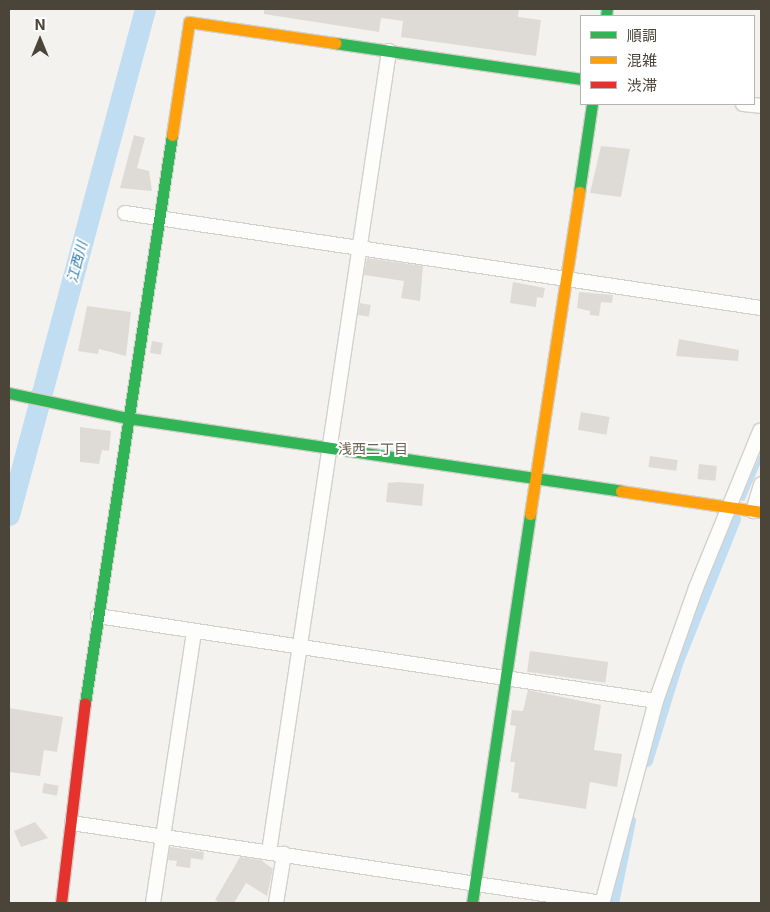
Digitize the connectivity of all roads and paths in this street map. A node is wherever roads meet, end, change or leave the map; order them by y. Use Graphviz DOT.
graph roads {
  1 [pos="389,51"];
  2 [pos="580,79"];
  3 [pos="592,105"];
  4 [pos="125,213"];
  5 [pos="157,217"];
  6 [pos="361,249"];
  7 [pos="565,280"];
  8 [pos="761,308"];
  9 [pos="9,393"];
  10 [pos="128,418"];
  11 [pos="760,432"];
  12 [pos="332,448"];
  13 [pos="536,478"];
  14 [pos="761,484"];
  15 [pos="728,508"];
  16 [pos="757,512"];
  17 [pos="98,616"];
  18 [pos="194,632"];
  19 [pos="301,646"];
  20 [pos="506,680"];
  21 [pos="656,701"];
  22 [pos="72,823"];
  23 [pos="164,836"];
  24 [pos="268,852"];
  25 [pos="284,854"];
  26 [pos="475,883"];
  27 [pos="603,902"];
  28 [pos="61,903"];
  29 [pos="153,903"];
  30 [pos="276,903"];
  31 [pos="472,903"];
  1 -- 2 [label="street"];
  1 -- 5 [label="street"];
  1 -- 6 [label="street"];
  3 -- 7 [label="street"];
  4 -- 5 [label="street"];
  5 -- 6 [label="street"];
  5 -- 10 [label="street"];
  6 -- 7 [label="street"];
  6 -- 12 [label="street"];
  7 -- 8 [label="street"];
  7 -- 13 [label="street"];
  9 -- 10 [label="street"];
  10 -- 12 [label="street"];
  10 -- 17 [label="street"];
  11 -- 15 [label="street"];
  12 -- 13 [label="street"];
  12 -- 19 [label="street"];
  13 -- 15 [label="street"];
  13 -- 20 [label="street"];
  14 -- 16 [label="street"];
  15 -- 16 [label="street"];
  15 -- 21 [label="street"];
  17 -- 18 [label="street"];
  17 -- 22 [label="street"];
  18 -- 19 [label="street"];
  18 -- 23 [label="street"];
  19 -- 20 [label="street"];
  19 -- 24 [label="street"];
  20 -- 21 [label="street"];
  20 -- 26 [label="street"];
  21 -- 27 [label="street"];
  22 -- 23 [label="street"];
  22 -- 28 [label="street"];
  23 -- 24 [label="street"];
  23 -- 29 [label="street"];
  24 -- 25 [label="street"];
  25 -- 26 [label="street"];
  25 -- 30 [label="street"];
  26 -- 27 [label="street"];
  26 -- 31 [label="street"];
}
